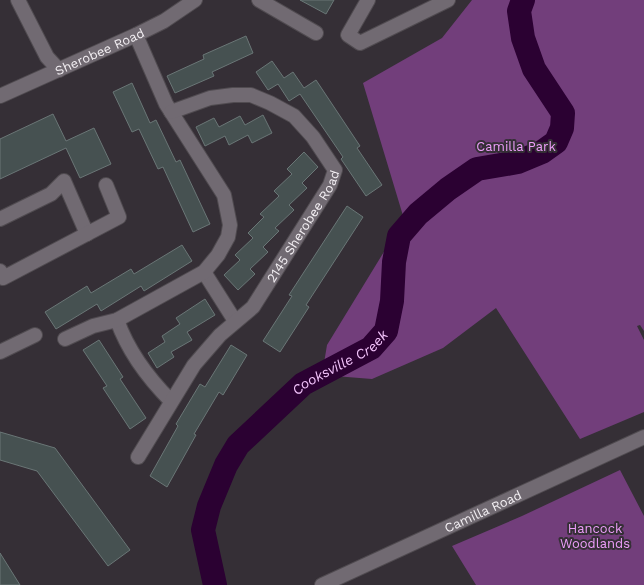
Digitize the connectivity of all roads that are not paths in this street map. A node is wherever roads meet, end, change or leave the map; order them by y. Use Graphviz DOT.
graph roads {
  1 [pos="18,0"];
  2 [pos="195,0"];
  3 [pos="258,0"];
  4 [pos="368,0"];
  5 [pos="448,0"];
  6 [pos="316,33"];
  7 [pos="136,35"];
  8 [pos="59,70"];
  9 [pos="0,96"];
  10 [pos="171,112"];
  11 [pos="106,185"];
  12 [pos="0,219"];
  13 [pos="87,234"];
  14 [pos="0,271"];
  15 [pos="204,272"];
  16 [pos="116,320"];
  17 [pos="236,321"];
  18 [pos="35,335"];
  19 [pos="65,339"];
  20 [pos="0,352"];
  21 [pos="171,401"];
  22 [pos="644,437"];
  23 [pos="138,457"];
  24 [pos="322,585"];
  1 -- 8 [label="street"];
  2 -- 7 [label="street, Sherobee Road"];
  3 -- 6 [label="street"];
  4 -- 5 [label="street"];
  7 -- 8 [label="street, Sherobee Road"];
  7 -- 10 [label="street"];
  8 -- 9 [label="street, Sherobee Road"];
  10 -- 15 [label="street"];
  10 -- 17 [label="street, 2145 Sherobee Road"];
  11 -- 13 [label="street"];
  12 -- 13 [label="street"];
  13 -- 14 [label="street"];
  15 -- 16 [label="street"];
  15 -- 17 [label="street"];
  16 -- 19 [label="street"];
  16 -- 21 [label="street"];
  17 -- 21 [label="street, 2145 Sherobee Road"];
  18 -- 20 [label="street"];
  21 -- 23 [label="street, 2145 Sherobee Road"];
  22 -- 24 [label="street, Camilla Road"];
}
